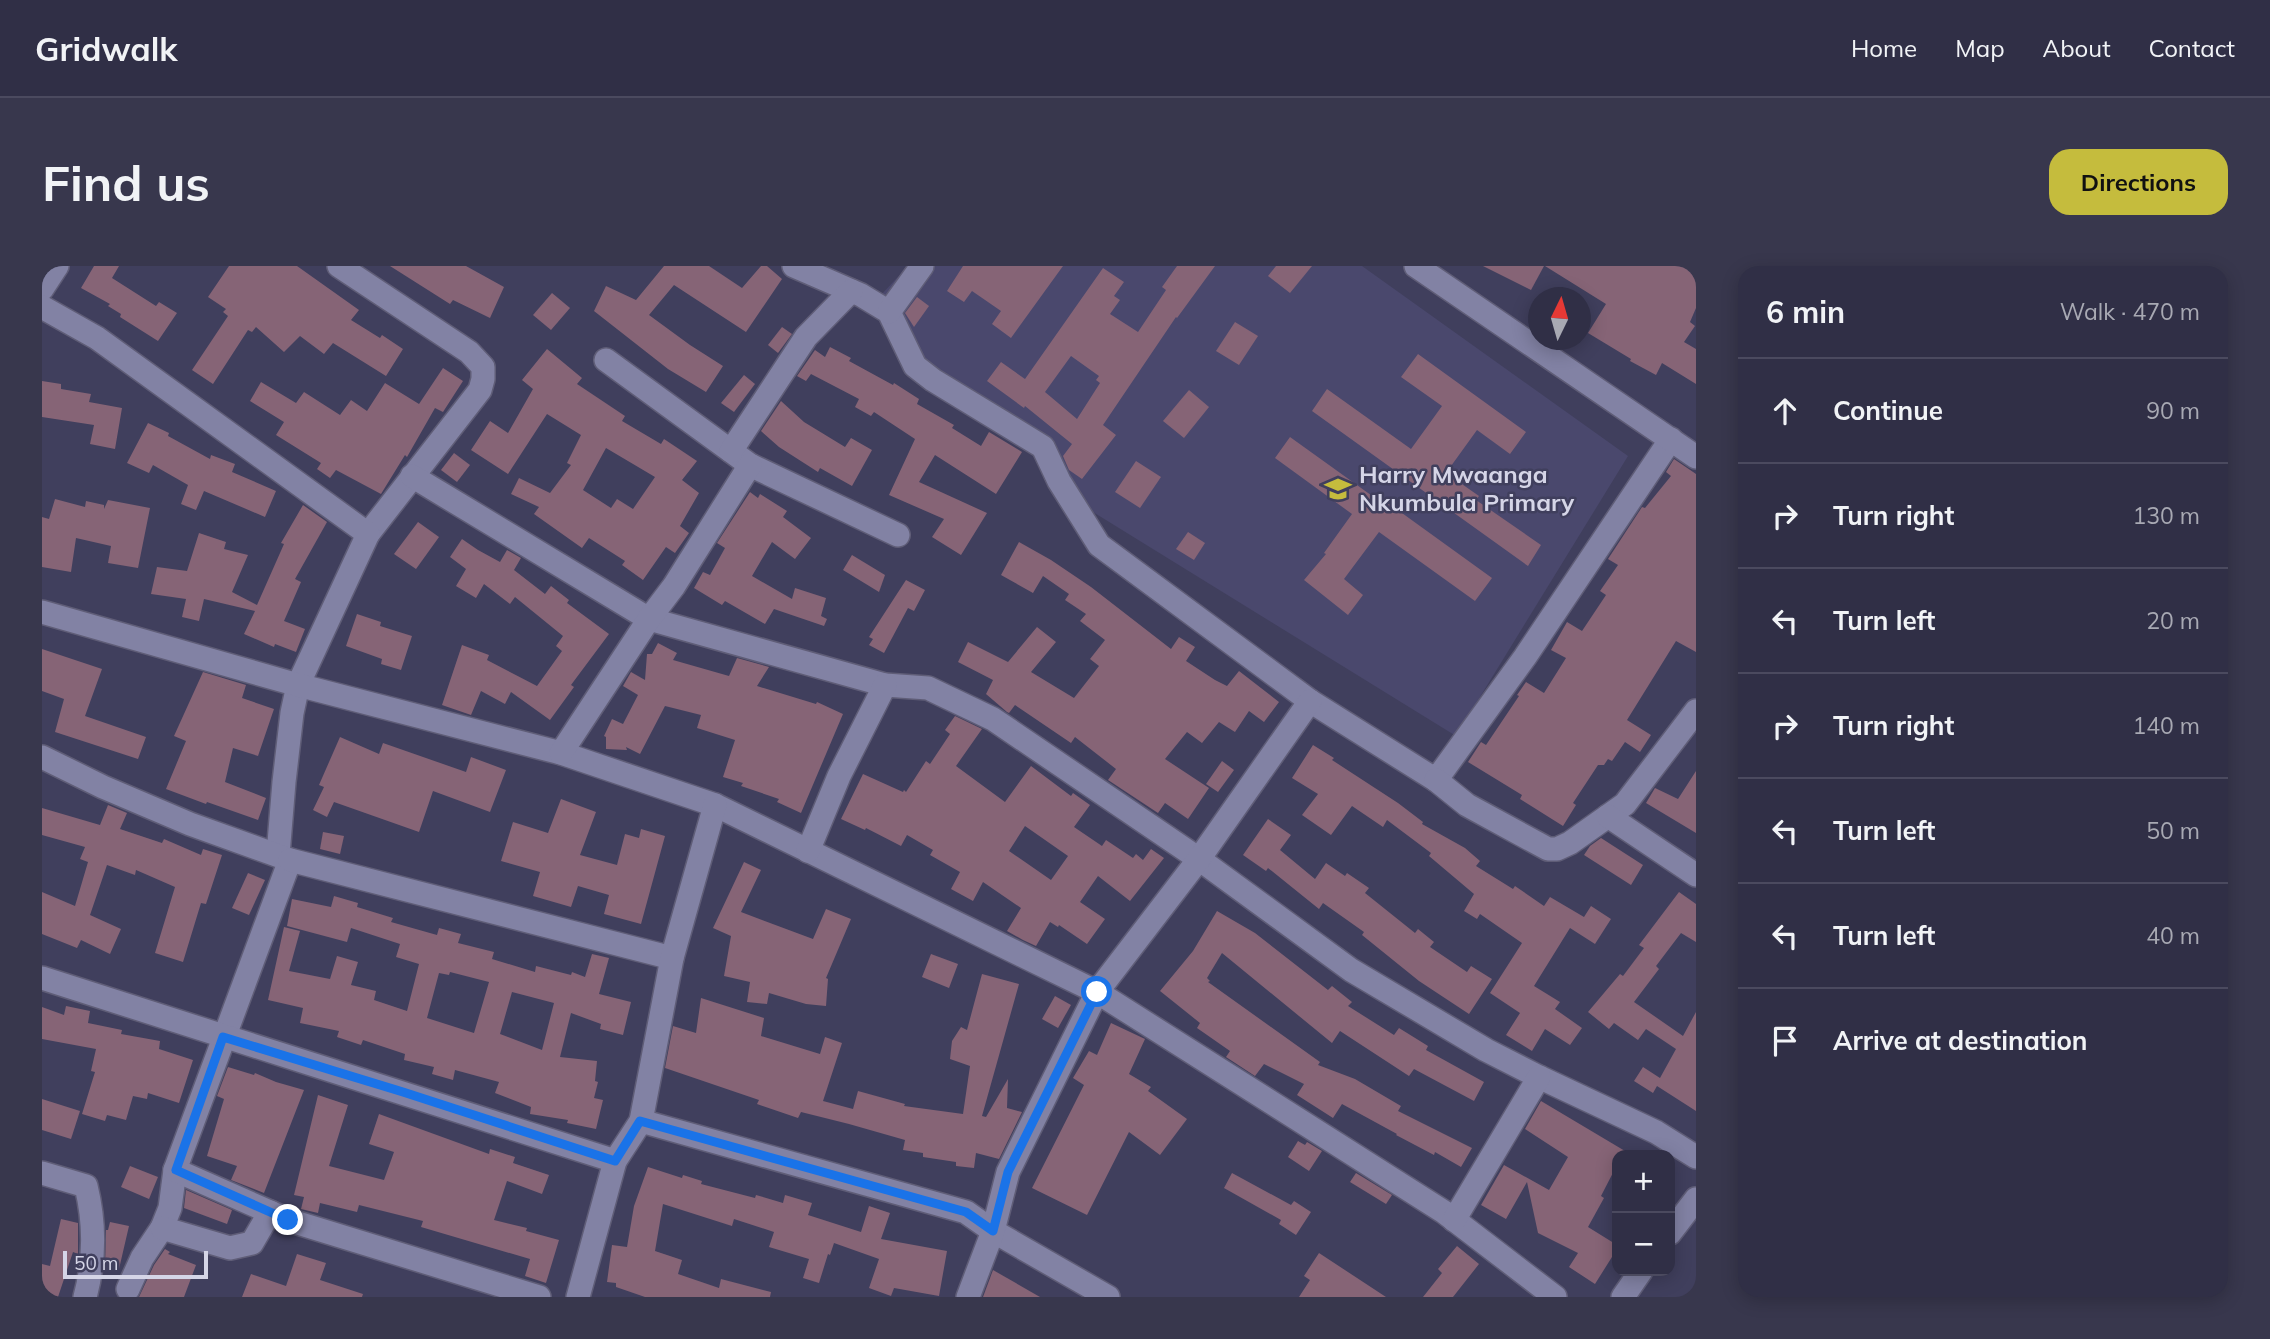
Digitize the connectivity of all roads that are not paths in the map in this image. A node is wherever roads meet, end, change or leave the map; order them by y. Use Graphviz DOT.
graph roads {
  1 [pos="57,266"];
  2 [pos="339,266"];
  3 [pos="794,266"];
  4 [pos="922,266"];
  5 [pos="1416,266"];
  6 [pos="42,289"];
  7 [pos="851,291"];
  8 [pos="42,307"];
  9 [pos="889,312"];
  10 [pos="606,360"];
  11 [pos="1671,439"];
  12 [pos="731,451"];
  13 [pos="1696,457"];
  14 [pos="750,465"];
  15 [pos="412,476"];
  16 [pos="368,534"];
  17 [pos="898,535"];
  18 [pos="42,612"];
  19 [pos="649,619"];
  20 [pos="298,685"];
  21 [pos="885,685"];
  22 [pos="1310,701"];
  23 [pos="1696,711"];
  24 [pos="561,753"];
  25 [pos="42,757"];
  26 [pos="1436,780"];
  27 [pos="715,805"];
  28 [pos="1608,816"];
  29 [pos="808,851"];
  30 [pos="284,858"];
  31 [pos="1199,859"];
  32 [pos="1696,876"];
  33 [pos="672,958"];
  34 [pos="42,978"];
  35 [pos="1097,992"];
  36 [pos="223,1037"];
  37 [pos="1539,1077"];
  38 [pos="640,1121"];
  39 [pos="1696,1157"];
  40 [pos="615,1161"];
  41 [pos="176,1170"];
  42 [pos="42,1173"];
  43 [pos="1696,1199"];
  44 [pos="270,1212"];
  45 [pos="1454,1220"];
  46 [pos="1675,1226"];
  47 [pos="162,1228"];
  48 [pos="993,1231"];
  49 [pos="1638,1276"];
  50 [pos="128,1289"];
  51 [pos="85,1297"];
  52 [pos="539,1297"];
  53 [pos="578,1297"];
  54 [pos="968,1297"];
  55 [pos="1108,1297"];
  56 [pos="1555,1297"];
  57 [pos="1623,1297"];
  1 -- 6 [label="street"];
  2 -- 15 [label="street"];
  3 -- 7 [label="street"];
  4 -- 9 [label="street"];
  5 -- 11 [label="street"];
  7 -- 9 [label="street"];
  7 -- 12 [label="street"];
  8 -- 16 [label="street"];
  9 -- 22 [label="street"];
  10 -- 12 [label="street"];
  11 -- 13 [label="street"];
  11 -- 26 [label="street"];
  12 -- 14 [label="street"];
  14 -- 17 [label="street"];
  14 -- 19 [label="street"];
  15 -- 16 [label="street"];
  15 -- 19 [label="street"];
  16 -- 20 [label="street"];
  18 -- 20 [label="street"];
  19 -- 21 [label="street"];
  19 -- 24 [label="street"];
  20 -- 24 [label="street"];
  20 -- 30 [label="street"];
  21 -- 29 [label="street"];
  21 -- 31 [label="street"];
  22 -- 26 [label="street"];
  22 -- 31 [label="street"];
  23 -- 28 [label="street"];
  24 -- 27 [label="street"];
  25 -- 30 [label="street"];
  26 -- 28 [label="street"];
  27 -- 29 [label="street"];
  27 -- 33 [label="street"];
  28 -- 32 [label="street"];
  29 -- 35 [label="street"];
  30 -- 33 [label="street"];
  30 -- 36 [label="street"];
  31 -- 35 [label="street"];
  31 -- 37 [label="street"];
  33 -- 38 [label="street"];
  34 -- 36 [label="street"];
  35 -- 45 [label="street"];
  35 -- 48 [label="street"];
  36 -- 40 [label="street"];
  36 -- 41 [label="street"];
  37 -- 39 [label="street"];
  37 -- 45 [label="street"];
  38 -- 40 [label="street"];
  38 -- 48 [label="street"];
  40 -- 53 [label="street"];
  41 -- 44 [label="street"];
  41 -- 47 [label="street"];
  42 -- 51 [label="street"];
  43 -- 46 [label="street"];
  44 -- 47 [label="street"];
  44 -- 52 [label="street"];
  45 -- 56 [label="street"];
  47 -- 50 [label="street"];
  48 -- 54 [label="street"];
  48 -- 55 [label="street"];
  49 -- 57 [label="street"];
}
